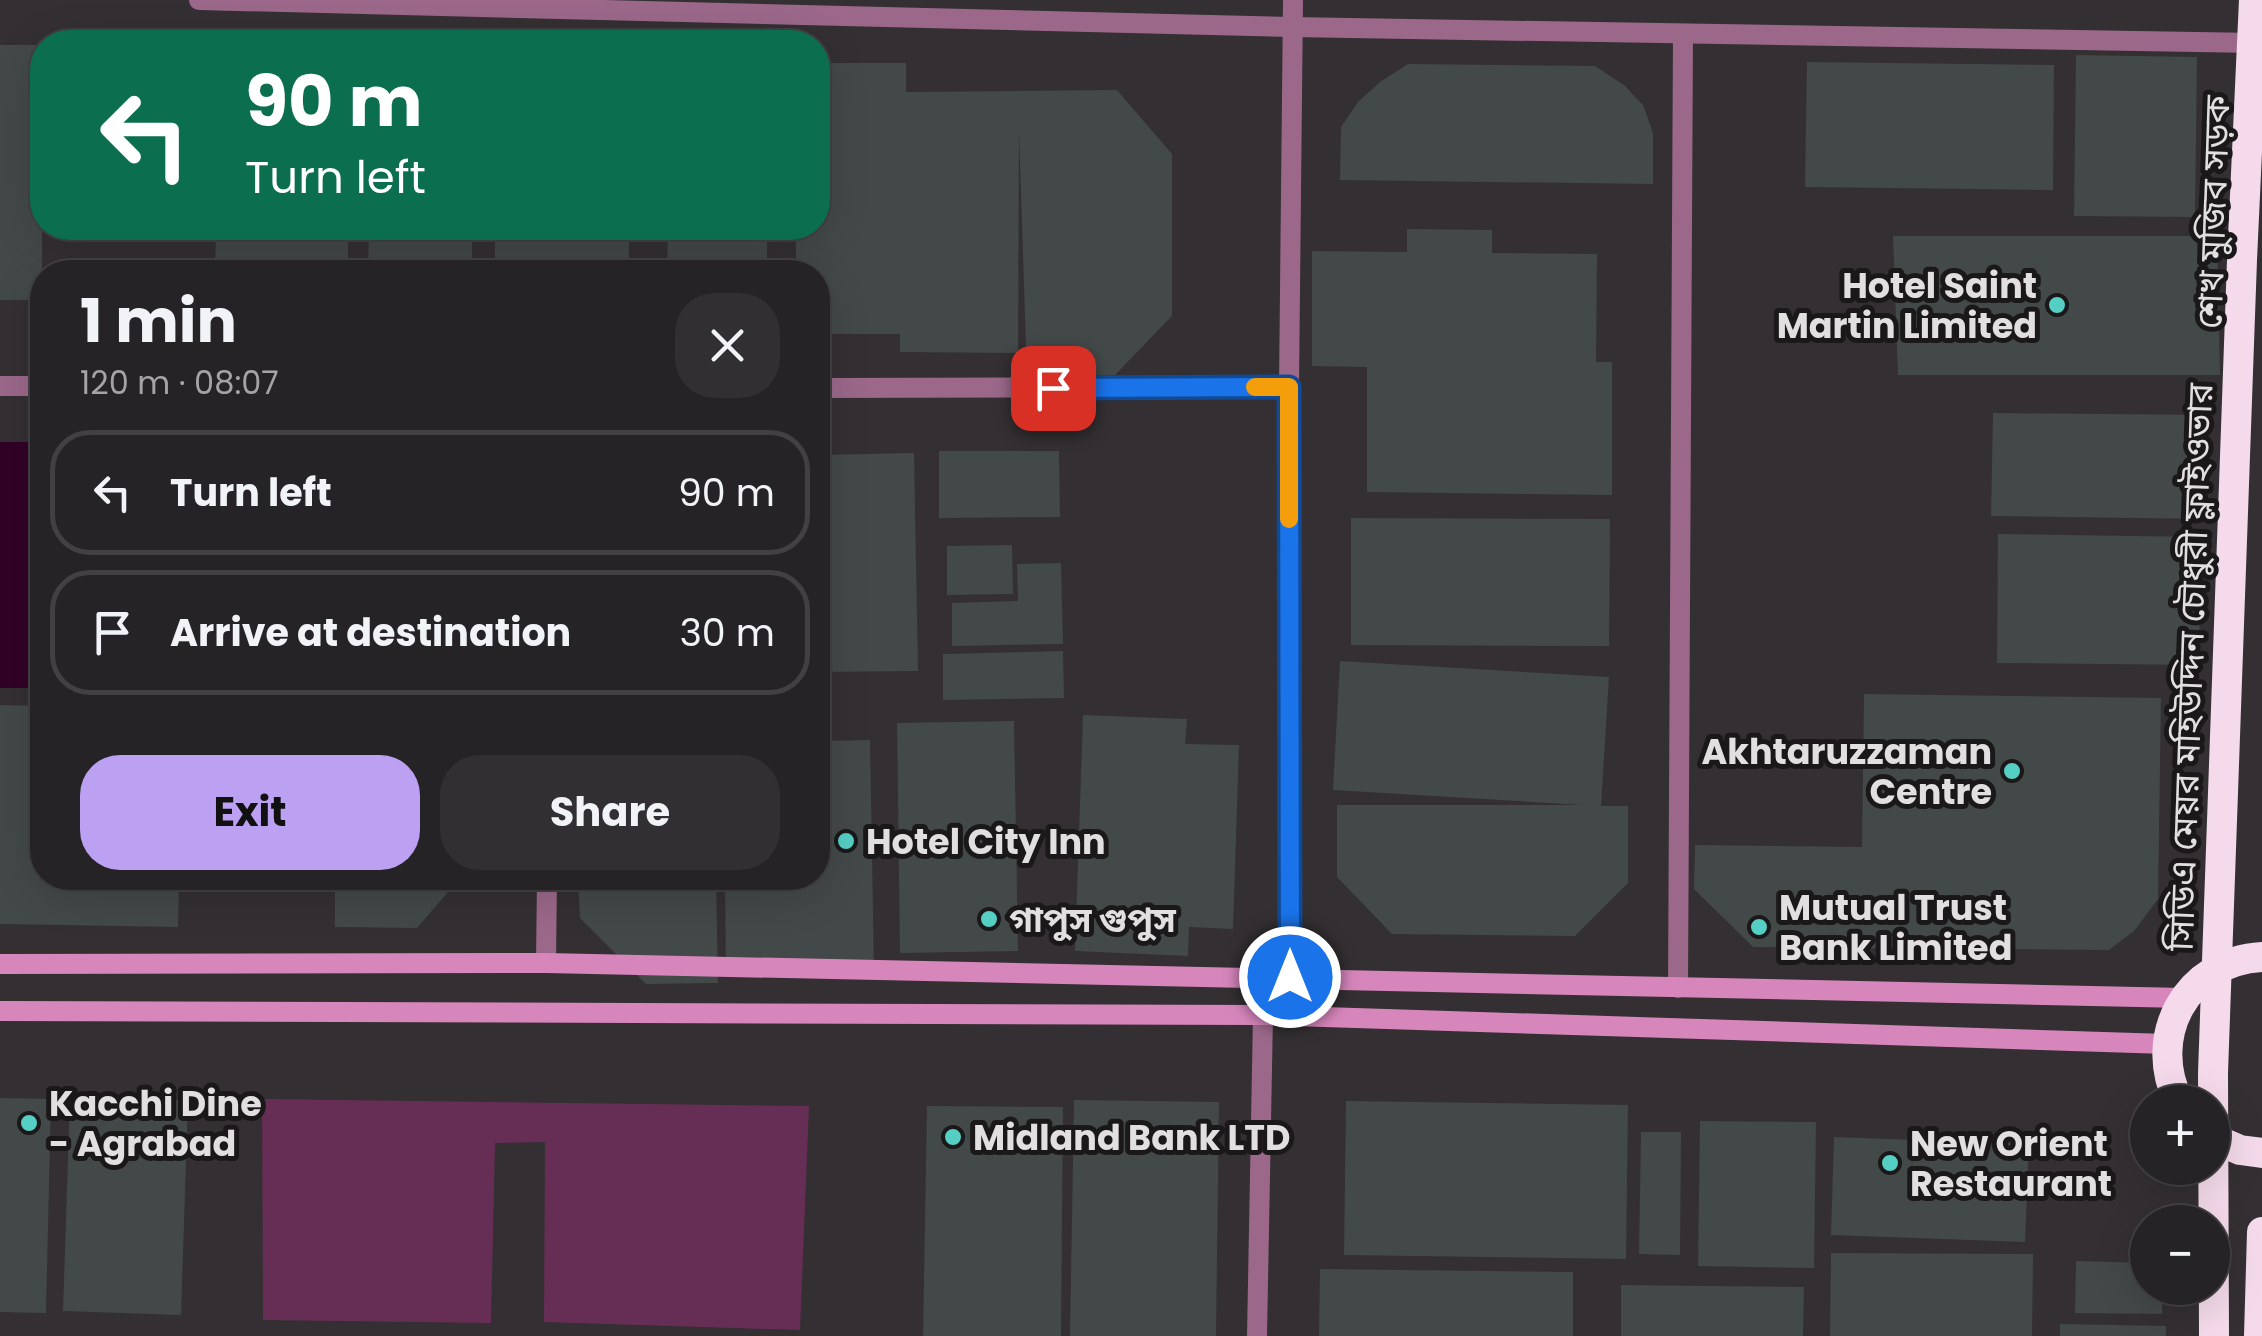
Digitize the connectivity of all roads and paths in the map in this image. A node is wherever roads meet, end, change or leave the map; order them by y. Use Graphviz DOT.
graph roads {
  1 [pos="199,0"];
  2 [pos="1293,0"];
  3 [pos="2256,0"];
  4 [pos="327,2"];
  5 [pos="807,8"];
  6 [pos="1292,27"];
  7 [pos="1683,34"];
  8 [pos="2257,43"];
  9 [pos="0,386"];
  10 [pos="30,386"];
  11 [pos="1289,387"];
  12 [pos="830,388"];
  13 [pos="547,890"];
  14 [pos="2262,958"];
  15 [pos="546,963"];
  16 [pos="0,964"];
  17 [pos="2222,967"];
  18 [pos="1290,977"];
  19 [pos="1678,988"];
  20 [pos="2185,998"];
  21 [pos="0,1010"];
  22 [pos="1263,1015"];
  23 [pos="2167,1044"];
  24 [pos="2172,1085"];
  25 [pos="2230,1146"];
  26 [pos="2262,1152"];
  27 [pos="2262,1232"];
  28 [pos="2211,1305"];
  29 [pos="1257,1336"];
  30 [pos="2212,1336"];
  31 [pos="2258,1336"];
  1 -- 4 [label="street"];
  2 -- 6 [label="street"];
  3 -- 8 [label="highway, শেখ মুজিব সড়ক"];
  3 -- 30 [label="highway, সিডিএ মেয়র মহিউদ্দিন চৌধুরী ফ্লাইওভার, bridge"];
  4 -- 5 [label="street"];
  5 -- 6 [label="street"];
  6 -- 7 [label="street"];
  6 -- 11 [label="street"];
  7 -- 8 [label="street"];
  7 -- 19 [label="street"];
  8 -- 17 [label="highway, শেখ মুজিব সড়ক"];
  9 -- 10 [label="street"];
  11 -- 12 [label="street"];
  11 -- 18 [label="street"];
  13 -- 15 [label="street"];
  14 -- 17 [label="highway"];
  15 -- 16 [label="street"];
  15 -- 18 [label="street"];
  17 -- 20 [label="highway"];
  18 -- 19 [label="street"];
  19 -- 20 [label="street"];
  20 -- 23 [label="highway"];
  21 -- 22 [label="street"];
  22 -- 23 [label="street"];
  22 -- 29 [label="street"];
  23 -- 24 [label="highway"];
  25 -- 26 [label="highway"];
  27 -- 31 [label="highway"];
  28 -- 30 [label="highway"];
}
